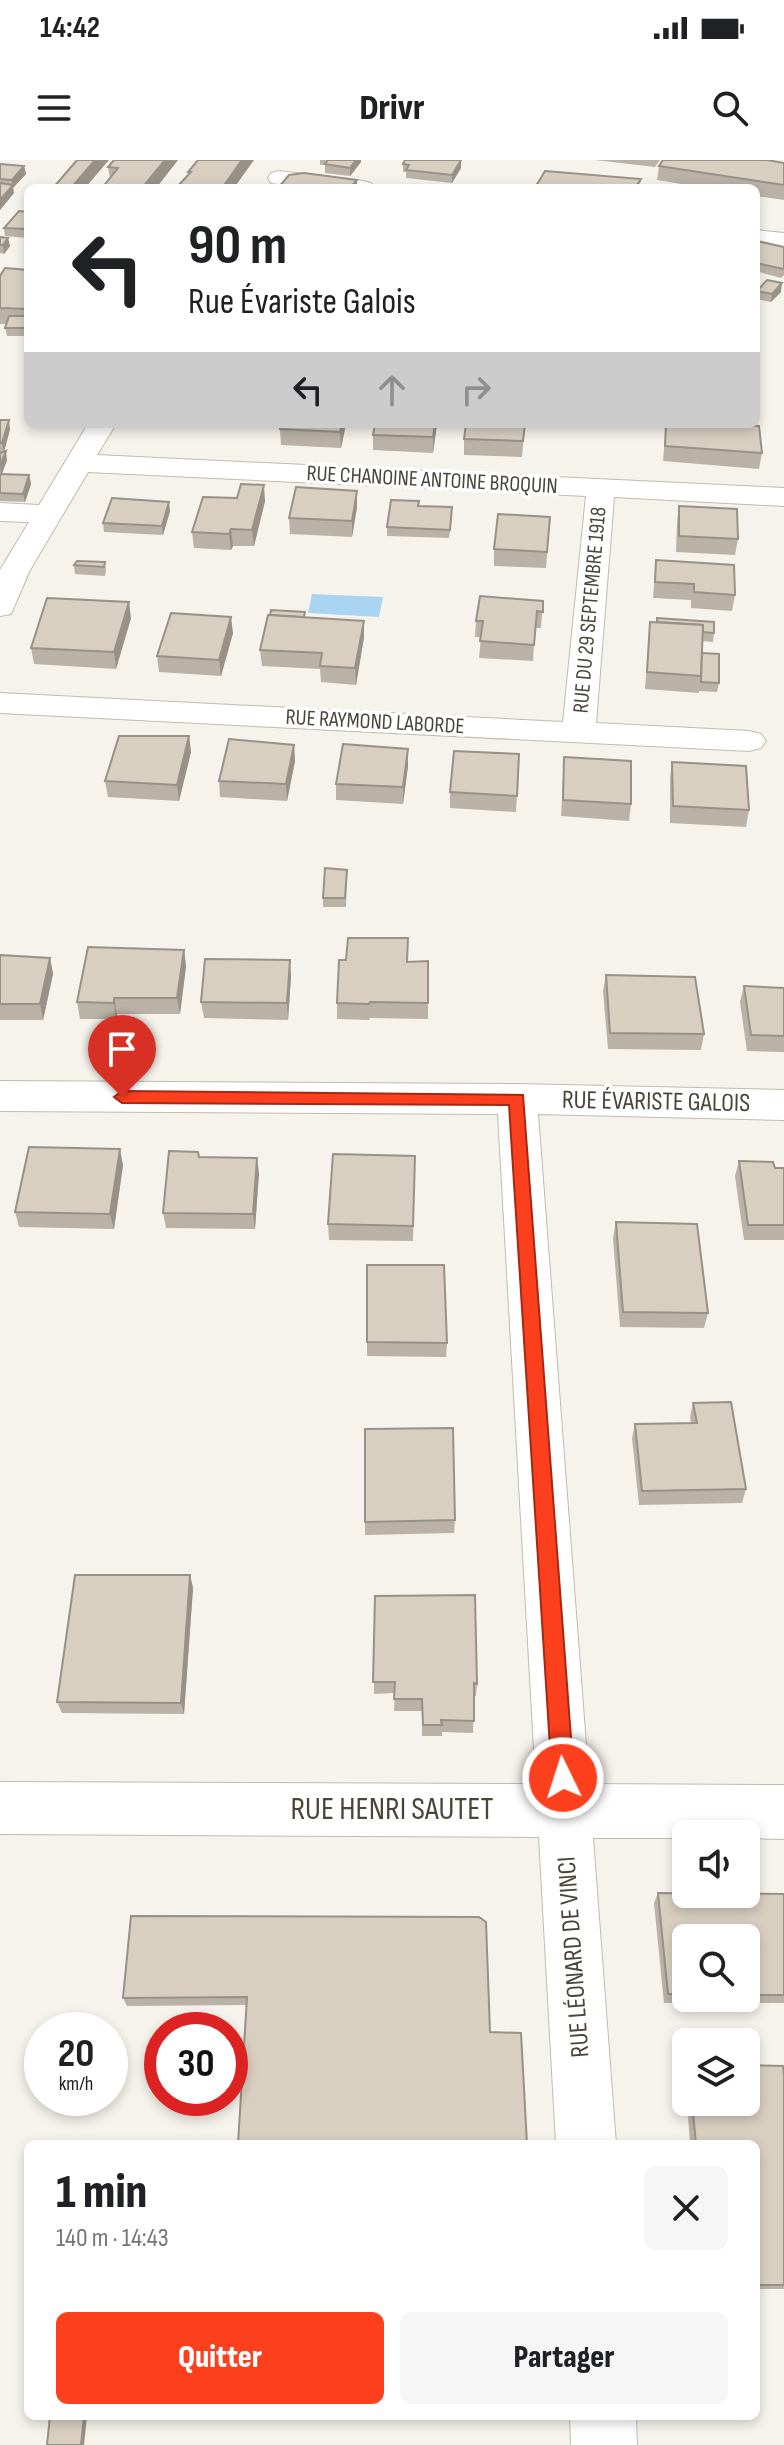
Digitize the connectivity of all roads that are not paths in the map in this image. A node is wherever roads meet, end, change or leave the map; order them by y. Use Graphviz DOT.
graph roads {
  1 [pos="282,175"];
  2 [pos="338,184"];
  3 [pos="760,237"];
  4 [pos="784,240"];
  5 [pos="100,428"];
  6 [pos="79,463"];
  7 [pos="601,488"];
  8 [pos="784,497"];
  9 [pos="0,512"];
  10 [pos="49,514"];
  11 [pos="0,607"];
  12 [pos="0,703"];
  13 [pos="579,732"];
  14 [pos="749,741"];
  15 [pos="0,1096"];
  16 [pos="517,1099"];
  17 [pos="784,1105"];
  18 [pos="0,1808"];
  19 [pos="565,1809"];
  20 [pos="784,1812"];
  21 [pos="586,2140"];
  22 [pos="603,2420"];
  23 [pos="604,2445"];
  1 -- 2 [label="street"];
  3 -- 4 [label="street"];
  5 -- 6 [label="street"];
  6 -- 7 [label="street, RUE CHANOINE ANTOINE BROQUIN"];
  6 -- 10 [label="street"];
  7 -- 8 [label="street, RUE CHANOINE ANTOINE BROQUIN"];
  7 -- 13 [label="street, RUE DU 29 SEPTEMBRE 1918"];
  9 -- 10 [label="street"];
  10 -- 11 [label="street"];
  12 -- 13 [label="street, RUE RAYMOND LABORDE"];
  13 -- 14 [label="street, RUE RAYMOND LABORDE"];
  15 -- 16 [label="street, RUE ÉVARISTE GALOIS"];
  16 -- 17 [label="street, RUE ÉVARISTE GALOIS"];
  16 -- 19 [label="street, RUE LÉONARD DE VINCI"];
  18 -- 19 [label="street, RUE HENRI SAUTET"];
  19 -- 20 [label="street, RUE HENRI SAUTET"];
  19 -- 21 [label="street, RUE LÉONARD DE VINCI"];
  22 -- 23 [label="street"];
}
